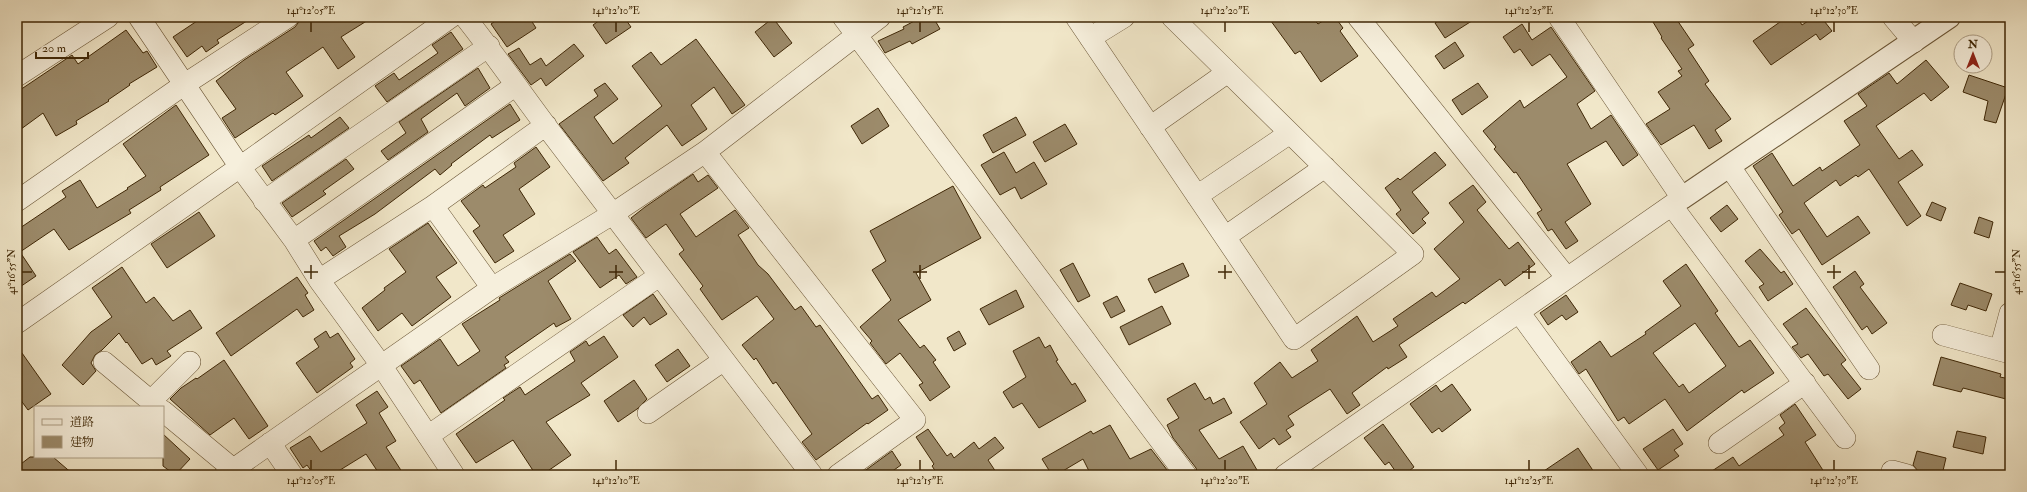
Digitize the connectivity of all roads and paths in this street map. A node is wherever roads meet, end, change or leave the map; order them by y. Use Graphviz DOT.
graph roads {
  1 [pos="108,17"];
  2 [pos="138,17"];
  3 [pos="288,17"];
  4 [pos="451,17"];
  5 [pos="465,17"];
  6 [pos="843,17"];
  7 [pos="880,17"];
  8 [pos="1076,17"];
  9 [pos="1124,17"];
  10 [pos="1172,17"];
  11 [pos="1358,17"];
  12 [pos="1559,17"];
  13 [pos="1894,17"];
  14 [pos="1948,17"];
  15 [pos="856,34"];
  16 [pos="1090,38"];
  17 [pos="1914,42"];
  18 [pos="488,46"];
  19 [pos="1228,72"];
  20 [pos="17,76"];
  21 [pos="185,84"];
  22 [pos="516,85"];
  23 [pos="546,125"];
  24 [pos="1150,127"];
  25 [pos="1290,133"];
  26 [pos="705,152"];
  27 [pos="240,167"];
  28 [pos="1325,167"];
  29 [pos="1730,167"];
  30 [pos="1197,196"];
  31 [pos="17,201"];
  32 [pos="264,202"];
  33 [pos="1677,202"];
  34 [pos="433,206"];
  35 [pos="614,213"];
  36 [pos="1225,237"];
  37 [pos="294,240"];
  38 [pos="659,276"];
  39 [pos="1567,278"];
  40 [pos="319,280"];
  41 [pos="492,288"];
  42 [pos="1519,312"];
  43 [pos="2010,313"];
  44 [pos="17,323"];
  45 [pos="1943,335"];
  46 [pos="2005,352"];
  47 [pos="724,360"];
  48 [pos="104,362"];
  49 [pos="190,362"];
  50 [pos="381,365"];
  51 [pos="1870,369"];
  52 [pos="1805,383"];
  53 [pos="158,406"];
  54 [pos="164,412"];
  55 [pos="648,413"];
  56 [pos="428,436"];
  57 [pos="1845,438"];
  58 [pos="270,443"];
  59 [pos="1720,443"];
  60 [pos="229,472"];
  61 [pos="292,475"];
  62 [pos="454,475"];
  63 [pos="812,475"];
  64 [pos="838,475"];
  65 [pos="1186,475"];
  66 [pos="1285,475"];
  67 [pos="1638,475"];
  1 -- 20 [label="street"];
  2 -- 21 [label="street"];
  3 -- 21 [label="street"];
  4 -- 27 [label="street"];
  5 -- 18 [label="street"];
  6 -- 15 [label="street"];
  7 -- 15 [label="street"];
  8 -- 16 [label="street"];
  9 -- 16 [label="street"];
  10 -- 19 [label="street"];
  11 -- 39 [label="street"];
  12 -- 33 [label="street"];
  13 -- 17 [label="street"];
  14 -- 17 [label="street"];
  15 -- 26 [label="street"];
  15 -- 65 [label="street"];
  16 -- 24 [label="street"];
  17 -- 29 [label="street"];
  18 -- 22 [label="street"];
  18 -- 32 [label="street"];
  19 -- 24 [label="street"];
  19 -- 25 [label="street"];
  21 -- 27 [label="street"];
  21 -- 31 [label="street"];
  22 -- 23 [label="street"];
  22 -- 37 [label="street"];
  23 -- 34 [label="street"];
  23 -- 35 [label="street"];
  24 -- 30 [label="street"];
  25 -- 28 [label="street"];
  25 -- 30 [label="street"];
  26 -- 35 [label="street"];
  26 -- 64 [label="street"];
  27 -- 32 [label="street"];
  27 -- 44 [label="street"];
  28 -- 36 [label="street"];
  28 -- 36 [label="street"];
  29 -- 33 [label="street"];
  29 -- 51 [label="street"];
  30 -- 36 [label="street"];
  32 -- 37 [label="street"];
  33 -- 39 [label="street"];
  33 -- 52 [label="street"];
  34 -- 40 [label="street"];
  34 -- 41 [label="street"];
  35 -- 38 [label="street"];
  35 -- 41 [label="street"];
  37 -- 40 [label="street"];
  38 -- 47 [label="street"];
  38 -- 56 [label="street"];
  39 -- 42 [label="street"];
  40 -- 50 [label="street"];
  41 -- 50 [label="street"];
  42 -- 66 [label="street"];
  42 -- 67 [label="street"];
  43 -- 46 [label="street"];
  45 -- 46 [label="street"];
  47 -- 55 [label="street"];
  47 -- 63 [label="street"];
  48 -- 53 [label="street"];
  49 -- 53 [label="street"];
  50 -- 56 [label="street"];
  50 -- 58 [label="street"];
  52 -- 57 [label="street"];
  52 -- 59 [label="street"];
  54 -- 60 [label="street"];
  56 -- 62 [label="street"];
  58 -- 60 [label="street"];
  58 -- 61 [label="street"];
}
